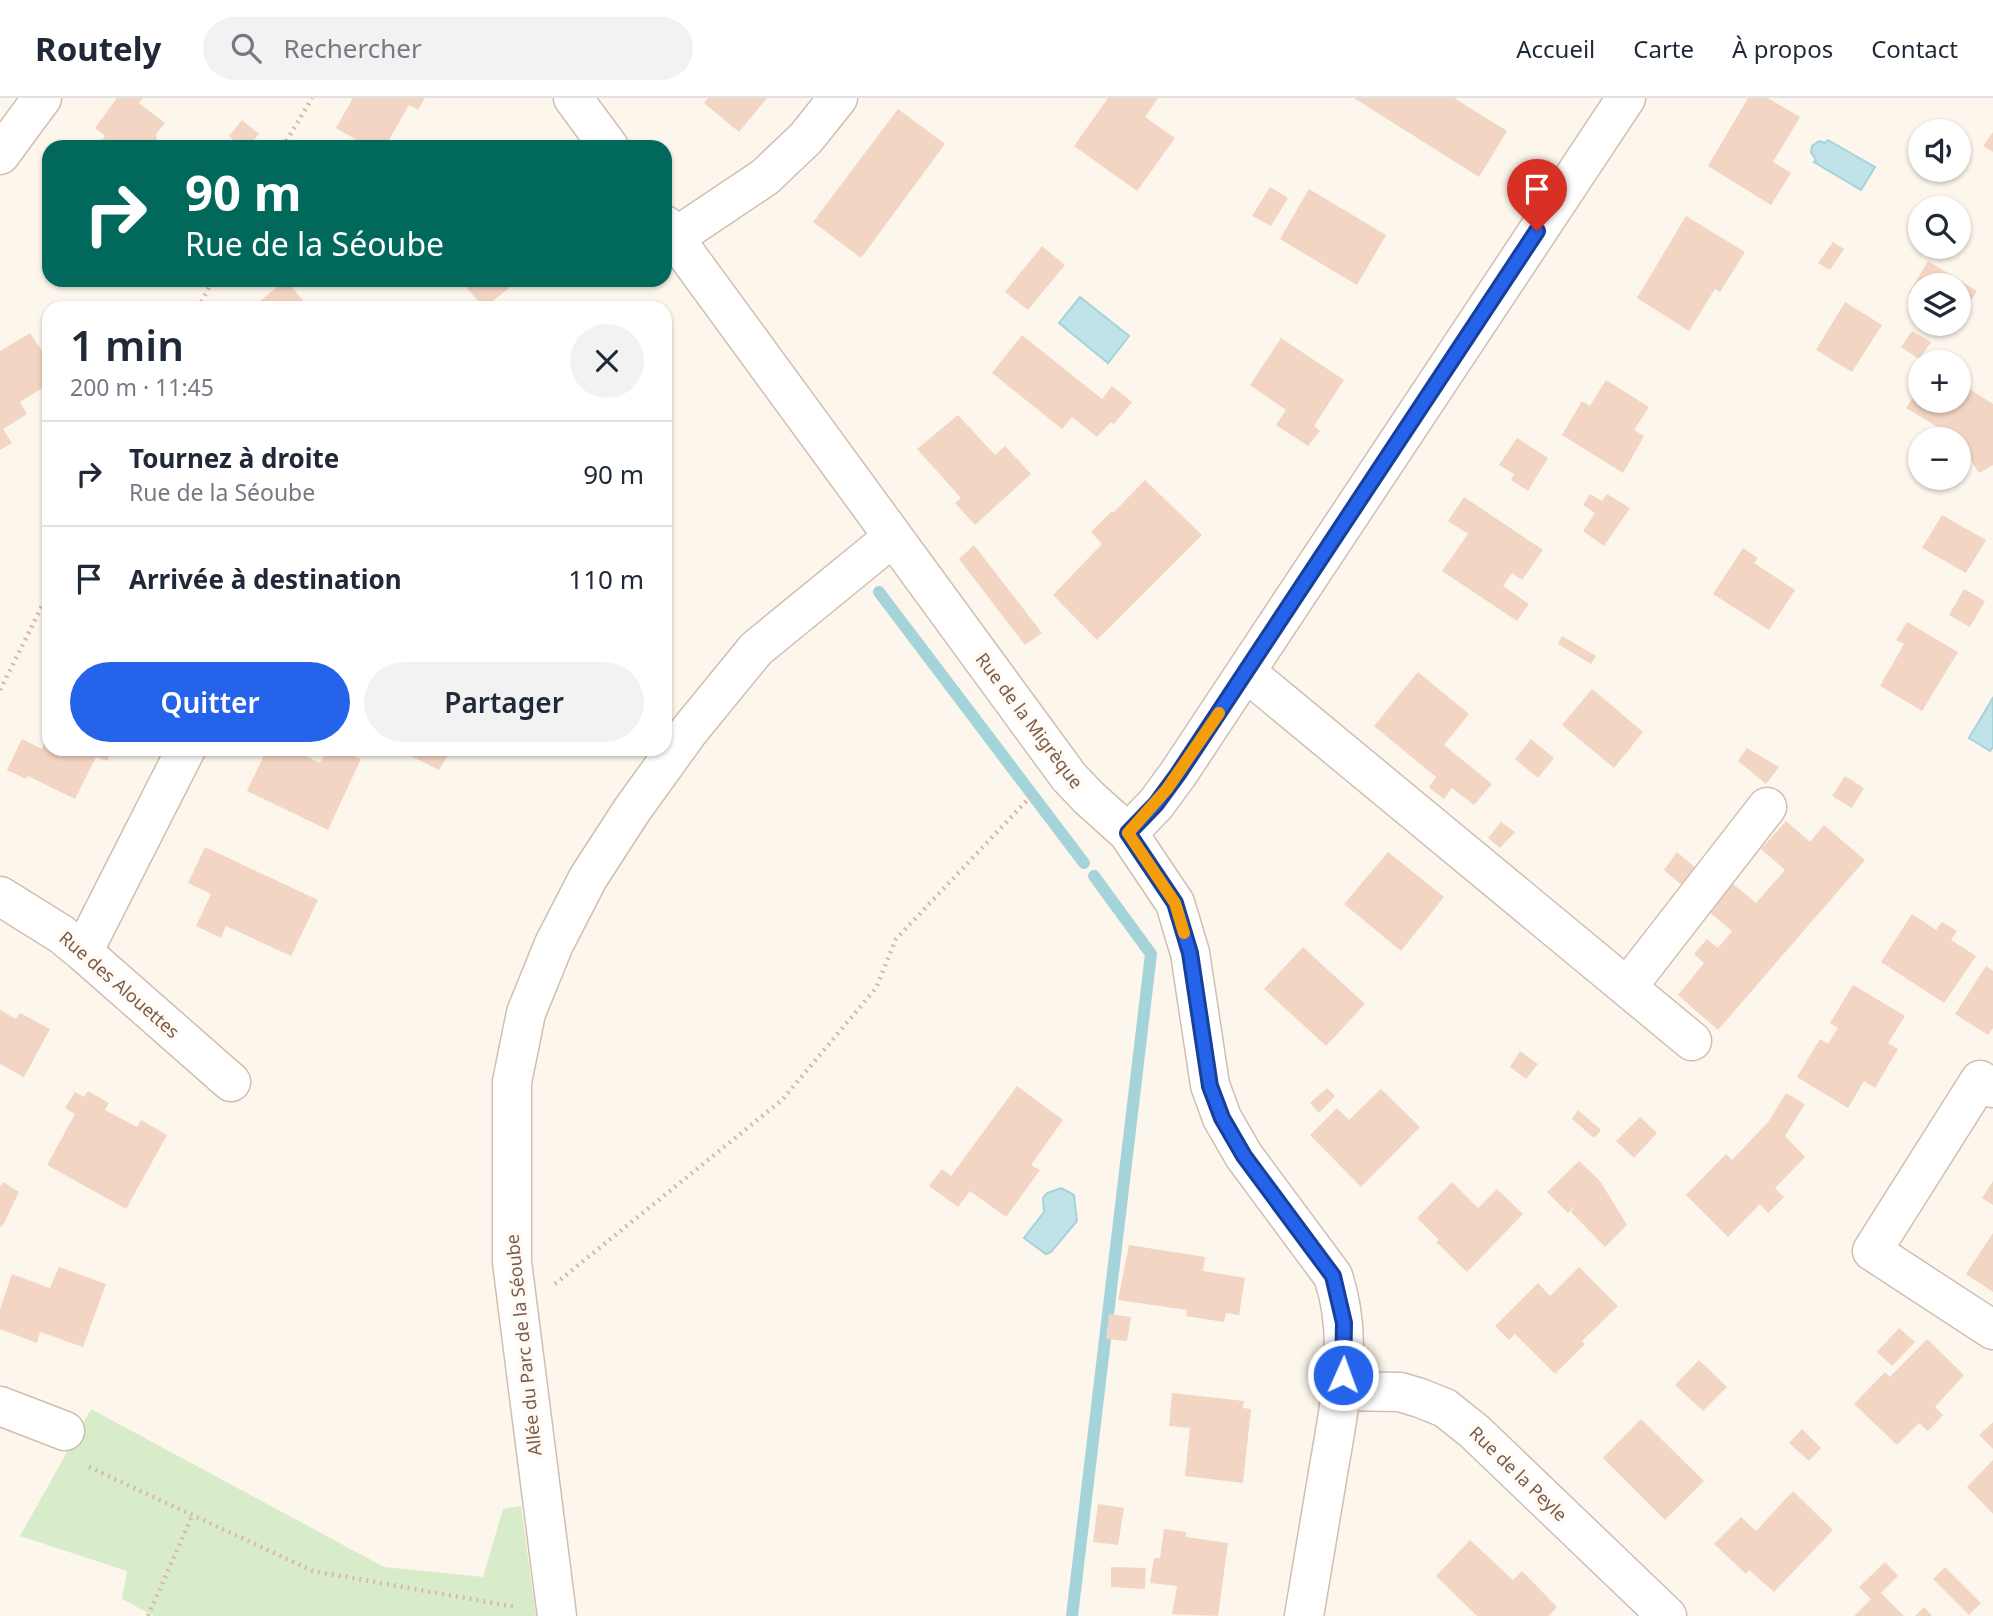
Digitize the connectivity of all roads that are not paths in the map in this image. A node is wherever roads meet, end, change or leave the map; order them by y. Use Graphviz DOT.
graph roads {
  1 [pos="42,98"];
  2 [pos="573,98"];
  3 [pos="838,98"];
  4 [pos="1626,98"];
  5 [pos="604,140"];
  6 [pos="0,155"];
  7 [pos="672,231"];
  8 [pos="672,235"];
  9 [pos="893,537"];
  10 [pos="1246,672"];
  11 [pos="672,755"];
  12 [pos="182,756"];
  13 [pos="671,756"];
  14 [pos="1767,807"];
  15 [pos="1128,833"];
  16 [pos="0,896"];
  17 [pos="83,951"];
  18 [pos="1628,986"];
  19 [pos="1692,1041"];
  20 [pos="231,1082"];
  21 [pos="1993,1088"];
  22 [pos="1993,1330"];
  23 [pos="1342,1391"];
  24 [pos="0,1406"];
  25 [pos="65,1431"];
  26 [pos="557,1613"];
  27 [pos="1304,1616"];
  28 [pos="1667,1616"];
  1 -- 6 [label="street"];
  2 -- 5 [label="street"];
  3 -- 7 [label="street"];
  4 -- 10 [label="street"];
  8 -- 9 [label="street, Rue de la Migrèque"];
  9 -- 11 [label="street, Allée du Parc de la Séoube"];
  9 -- 15 [label="street, Rue de la Migrèque"];
  10 -- 15 [label="street"];
  10 -- 18 [label="street"];
  12 -- 17 [label="street"];
  13 -- 26 [label="street, Allée du Parc de la Séoube"];
  14 -- 18 [label="street"];
  15 -- 23 [label="street, Rue de la Migrèque"];
  16 -- 17 [label="street, Rue des Alouettes"];
  17 -- 20 [label="street, Rue des Alouettes"];
  18 -- 19 [label="street"];
  21 -- 22 [label="street"];
  23 -- 27 [label="street, Rue de la Migrèque"];
  23 -- 28 [label="street, Rue de la Peyle"];
  24 -- 25 [label="street"];
}
